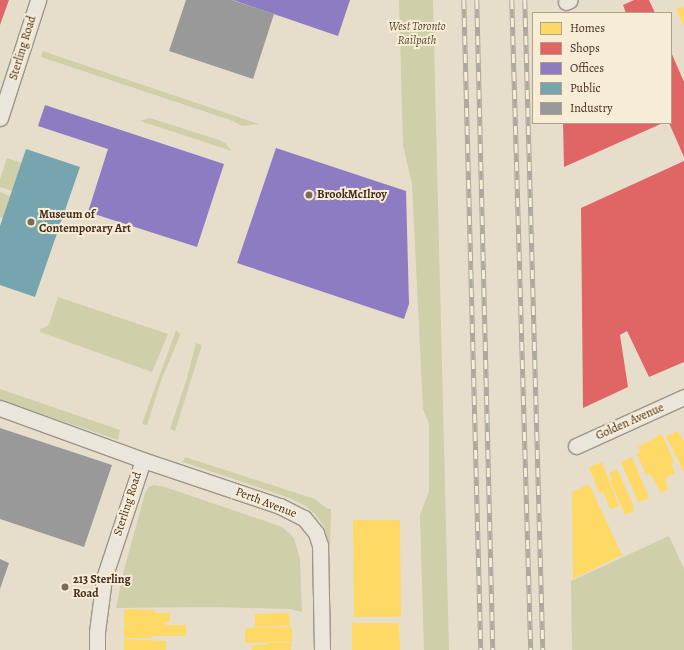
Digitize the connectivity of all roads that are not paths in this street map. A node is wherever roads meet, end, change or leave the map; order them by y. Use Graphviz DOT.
graph roads {
  1 [pos="38,0"];
  2 [pos="0,118"];
  3 [pos="684,397"];
  4 [pos="0,408"];
  5 [pos="576,446"];
  6 [pos="143,460"];
  7 [pos="97,650"];
  8 [pos="322,650"];
  1 -- 2 [label="street, Sterling Road"];
  3 -- 5 [label="street, Golden Avenue"];
  4 -- 6 [label="street, Sterling Road"];
  6 -- 7 [label="street, Sterling Road"];
  6 -- 8 [label="street, Perth Avenue"];
}
